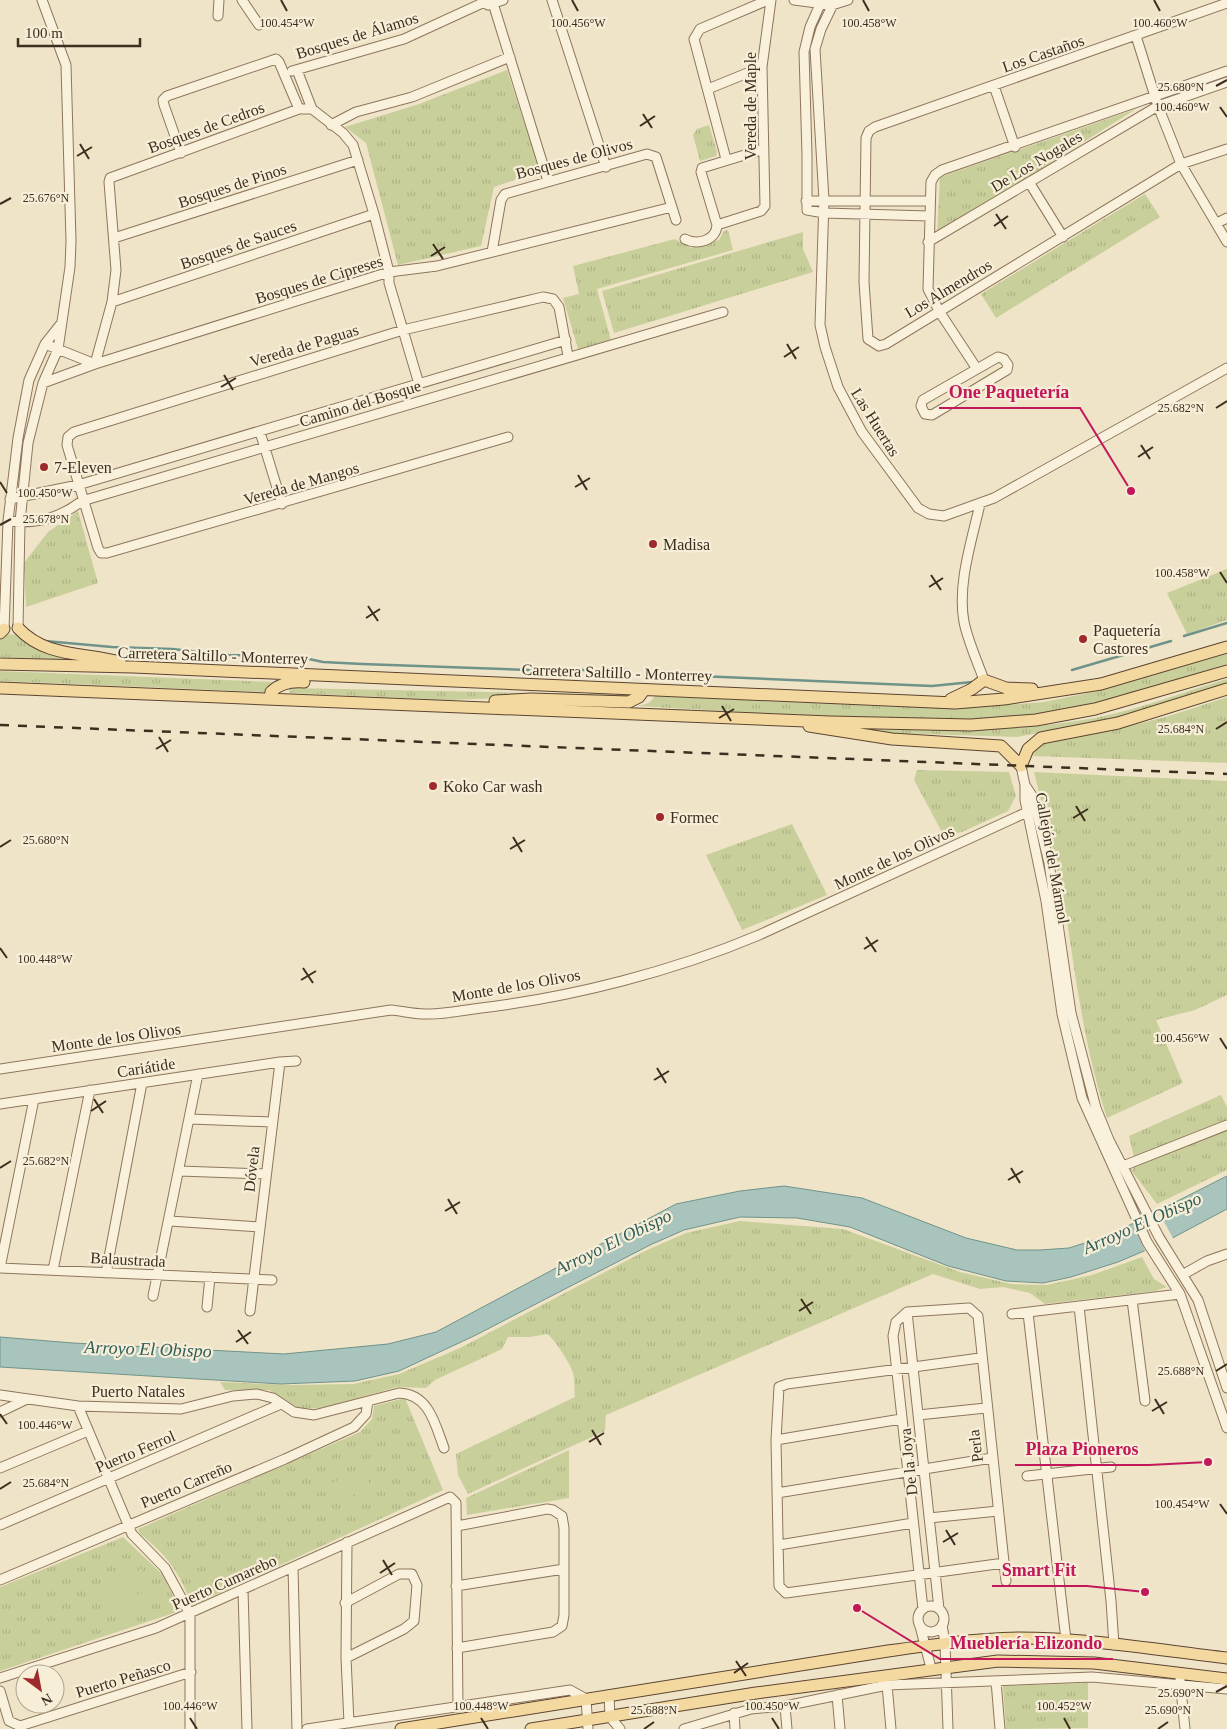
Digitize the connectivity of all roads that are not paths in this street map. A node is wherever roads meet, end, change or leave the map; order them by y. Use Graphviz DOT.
graph roads {
  1 [pos="42,0"];
  2 [pos="219,0"];
  3 [pos="242,0"];
  4 [pos="503,0"];
  5 [pos="552,0"];
  6 [pos="769,0"];
  7 [pos="794,0"];
  8 [pos="848,0"];
  9 [pos="491,1"];
  10 [pos="821,2"];
  11 [pos="833,2"];
  12 [pos="1227,3"];
  13 [pos="218,16"];
  14 [pos="259,25"];
  15 [pos="1136,36"];
  16 [pos="510,57"];
  17 [pos="762,67"];
  18 [pos="297,70"];
  19 [pos="1227,71"];
  20 [pos="285,74"];
  21 [pos="1227,82"];
  22 [pos="994,86"];
  23 [pos="708,89"];
  24 [pos="1155,96"];
  25 [pos="1158,106"];
  26 [pos="299,109"];
  27 [pos="312,110"];
  28 [pos="331,125"];
  29 [pos="869,131"];
  30 [pos="1015,147"];
  31 [pos="764,148"];
  32 [pos="1227,149"];
  33 [pos="181,153"];
  34 [pos="726,159"];
  35 [pos="358,160"];
  36 [pos="1181,164"];
  37 [pos="606,167"];
  38 [pos="548,182"];
  39 [pos="1029,182"];
  40 [pos="824,200"];
  41 [pos="866,200"];
  42 [pos="806,201"];
  43 [pos="930,201"];
  44 [pos="672,207"];
  45 [pos="824,213"];
  46 [pos="374,214"];
  47 [pos="866,214"];
  48 [pos="929,216"];
  49 [pos="1227,218"];
  50 [pos="676,220"];
  51 [pos="1217,224"];
  52 [pos="717,225"];
  53 [pos="1063,237"];
  54 [pos="114,238"];
  55 [pos="685,240"];
  56 [pos="928,242"];
  57 [pos="1227,242"];
  58 [pos="492,252"];
  59 [pos="389,272"];
  60 [pos="112,302"];
  61 [pos="724,312"];
  62 [pos="938,312"];
  63 [pos="60,325"];
  64 [pos="403,330"];
  65 [pos="566,340"];
  66 [pos="45,344"];
  67 [pos="58,349"];
  68 [pos="568,356"];
  69 [pos="95,364"];
  70 [pos="1227,368"];
  71 [pos="977,369"];
  72 [pos="43,383"];
  73 [pos="419,384"];
  74 [pos="260,432"];
  75 [pos="508,437"];
  76 [pos="265,447"];
  77 [pos="78,485"];
  78 [pos="22,498"];
  79 [pos="10,499"];
  80 [pos="82,501"];
  81 [pos="282,504"];
  82 [pos="980,504"];
  83 [pos="8,521"];
  84 [pos="20,522"];
  85 [pos="18,628"];
  86 [pos="2,631"];
  87 [pos="1227,647"];
  88 [pos="0,664"];
  89 [pos="133,667"];
  90 [pos="1227,671"];
  91 [pos="411,680"];
  92 [pos="984,680"];
  93 [pos="0,688"];
  94 [pos="1227,689"];
  95 [pos="644,690"];
  96 [pos="1072,690"];
  97 [pos="270,698"];
  98 [pos="934,703"];
  99 [pos="444,705"];
  100 [pos="794,719"];
  101 [pos="1021,766"];
  102 [pos="1032,810"];
  103 [pos="1067,981"];
  104 [pos="1057,983"];
  105 [pos="280,1062"];
  106 [pos="296,1062"];
  107 [pos="0,1069"];
  108 [pos="198,1074"];
  109 [pos="142,1083"];
  110 [pos="90,1090"];
  111 [pos="34,1099"];
  112 [pos="0,1104"];
  113 [pos="190,1119"];
  114 [pos="271,1122"];
  115 [pos="1227,1125"];
  116 [pos="1123,1166"];
  117 [pos="180,1171"];
  118 [pos="266,1174"];
  119 [pos="170,1221"];
  120 [pos="260,1227"];
  121 [pos="1227,1254"];
  122 [pos="0,1268"];
  123 [pos="53,1270"];
  124 [pos="106,1273"];
  125 [pos="1184,1274"];
  126 [pos="158,1275"];
  127 [pos="210,1278"];
  128 [pos="254,1280"];
  129 [pos="272,1280"];
  130 [pos="1180,1294"];
  131 [pos="153,1296"];
  132 [pos="1132,1300"];
  133 [pos="1079,1306"];
  134 [pos="207,1307"];
  135 [pos="250,1311"];
  136 [pos="907,1312"];
  137 [pos="1028,1312"];
  138 [pos="1012,1314"];
  139 [pos="980,1358"];
  140 [pos="913,1366"];
  141 [pos="896,1368"];
  142 [pos="1227,1388"];
  143 [pos="0,1395"];
  144 [pos="25,1400"];
  145 [pos="368,1401"];
  146 [pos="1145,1401"];
  147 [pos="281,1404"];
  148 [pos="78,1406"];
  149 [pos="986,1408"];
  150 [pos="1224,1411"];
  151 [pos="0,1412"];
  152 [pos="918,1415"];
  153 [pos="901,1419"];
  154 [pos="1227,1428"];
  155 [pos="88,1431"];
  156 [pos="776,1440"];
  157 [pos="444,1448"];
  158 [pos="992,1458"];
  159 [pos="1111,1467"];
  160 [pos="0,1468"];
  161 [pos="1098,1468"];
  162 [pos="924,1470"];
  163 [pos="908,1472"];
  164 [pos="1046,1475"];
  165 [pos="1027,1476"];
  166 [pos="109,1479"];
  167 [pos="777,1493"];
  168 [pos="998,1511"];
  169 [pos="929,1518"];
  170 [pos="913,1523"];
  171 [pos="0,1525"];
  172 [pos="128,1525"];
  173 [pos="457,1526"];
  174 [pos="347,1542"];
  175 [pos="779,1545"];
  176 [pos="1004,1563"];
  177 [pos="293,1566"];
  178 [pos="564,1569"];
  179 [pos="934,1571"];
  180 [pos="920,1574"];
  181 [pos="0,1580"];
  182 [pos="1006,1581"];
  183 [pos="456,1586"];
  184 [pos="243,1590"];
  185 [pos="345,1603"];
  186 [pos="923,1609"];
  187 [pos="939,1610"];
  188 [pos="190,1614"];
  189 [pos="942,1625"];
  190 [pos="920,1626"];
  191 [pos="1066,1640"];
  192 [pos="945,1643"];
  193 [pos="1114,1644"];
  194 [pos="925,1646"];
  195 [pos="457,1648"];
  196 [pos="346,1658"];
  197 [pos="1227,1658"];
  198 [pos="945,1666"];
  199 [pos="1119,1666"];
  200 [pos="932,1668"];
  201 [pos="191,1672"];
  202 [pos="0,1678"];
  203 [pos="1118,1678"];
  204 [pos="1180,1678"];
  205 [pos="1227,1678"];
  206 [pos="996,1681"];
  207 [pos="945,1683"];
  208 [pos="887,1686"];
  209 [pos="1227,1689"];
  210 [pos="0,1691"];
  211 [pos="609,1695"];
  212 [pos="837,1695"];
  213 [pos="586,1699"];
  214 [pos="785,1706"];
  215 [pos="458,1707"];
  216 [pos="734,1713"];
  217 [pos="610,1717"];
  218 [pos="349,1723"];
  219 [pos="588,1725"];
  220 [pos="190,1729"];
  221 [pos="247,1729"];
  222 [pos="297,1729"];
  223 [pos="308,1729"];
  224 [pos="401,1729"];
  225 [pos="531,1729"];
  226 [pos="620,1729"];
  227 [pos="684,1729"];
  228 [pos="735,1729"];
  229 [pos="787,1729"];
  230 [pos="840,1729"];
  231 [pos="891,1729"];
  232 [pos="948,1729"];
  233 [pos="1000,1729"];
  234 [pos="1185,1729"];
  1 -- 63 [label="street"];
  2 -- 13 [label="street"];
  3 -- 14 [label="street"];
  4 -- 9 [label="street, Bosques de Álamos"];
  5 -- 37 [label="street"];
  6 -- 17 [label="street, Vereda de Maple"];
  6 -- 23 [label="street"];
  7 -- 10 [label="street"];
  8 -- 11 [label="street"];
  9 -- 16 [label="street"];
  9 -- 18 [label="street, Bosques de Álamos"];
  10 -- 11 [label="street"];
  10 -- 42 [label="street"];
  11 -- 40 [label="street, Las Huertas"];
  12 -- 15 [label="street, Los Castaños"];
  15 -- 22 [label="street, Los Castaños"];
  15 -- 24 [label="street"];
  16 -- 28 [label="street"];
  16 -- 38 [label="street"];
  17 -- 23 [label="street"];
  17 -- 31 [label="street, Vereda de Maple"];
  18 -- 20 [label="street, Bosques de Álamos"];
  18 -- 27 [label="street"];
  19 -- 24 [label="street, De Los Nogales"];
  20 -- 26 [label="street"];
  20 -- 33 [label="street, Bosques de Álamos"];
  21 -- 25 [label="street, De Los Nogales"];
  22 -- 29 [label="street, Los Castaños"];
  22 -- 30 [label="street"];
  23 -- 34 [label="street"];
  24 -- 25 [label="street"];
  24 -- 30 [label="street, De Los Nogales"];
  25 -- 36 [label="street"];
  25 -- 39 [label="street, De Los Nogales"];
  26 -- 27 [label="street, Bosques de Cedros"];
  26 -- 33 [label="street, Bosques de Cedros"];
  27 -- 28 [label="street"];
  28 -- 35 [label="street"];
  29 -- 41 [label="street, Los Almendros"];
  30 -- 43 [label="street, De Los Nogales"];
  31 -- 34 [label="street"];
  31 -- 52 [label="street, Vereda de Maple"];
  32 -- 36 [label="street, Los Almendros"];
  33 -- 54 [label="street, Bosques de Cedros"];
  34 -- 52 [label="street"];
  35 -- 46 [label="street"];
  35 -- 54 [label="street, Bosques de Pinos"];
  36 -- 51 [label="street"];
  36 -- 53 [label="street, Los Almendros"];
  37 -- 38 [label="street, Bosques de Olivos"];
  37 -- 44 [label="street, Bosques de Olivos"];
  38 -- 58 [label="street, Bosques de Olivos"];
  39 -- 53 [label="street"];
  39 -- 56 [label="street, De Los Nogales"];
  40 -- 41 [label="street"];
  40 -- 42 [label="street"];
  40 -- 45 [label="street, Las Huertas"];
  41 -- 43 [label="street"];
  41 -- 47 [label="street, Los Almendros"];
  42 -- 45 [label="street"];
  43 -- 48 [label="street"];
  44 -- 50 [label="street"];
  44 -- 58 [label="street, Bosques de Cipreses"];
  45 -- 47 [label="street"];
  45 -- 82 [label="street, Las Huertas"];
  46 -- 59 [label="street"];
  46 -- 60 [label="street, Bosques de Sauces"];
  47 -- 48 [label="street"];
  47 -- 62 [label="street, Los Almendros"];
  48 -- 56 [label="street"];
  49 -- 51 [label="street"];
  51 -- 57 [label="street"];
  52 -- 55 [label="street"];
  53 -- 62 [label="street, Los Almendros"];
  54 -- 60 [label="street"];
  56 -- 62 [label="street"];
  58 -- 59 [label="street, Bosques de Cipreses"];
  59 -- 64 [label="street"];
  59 -- 69 [label="street, Bosques de Cipreses"];
  60 -- 69 [label="street"];
  61 -- 68 [label="street, Camino del Bosque"];
  62 -- 71 [label="street"];
  63 -- 66 [label="street"];
  63 -- 67 [label="street"];
  64 -- 65 [label="street, Vereda de Paguas"];
  64 -- 73 [label="street"];
  64 -- 77 [label="street, Vereda de Paguas"];
  65 -- 68 [label="street"];
  65 -- 73 [label="street, Camino del Bosque"];
  66 -- 67 [label="street"];
  66 -- 79 [label="street"];
  67 -- 69 [label="street"];
  67 -- 72 [label="street"];
  68 -- 76 [label="street, Camino del Bosque"];
  69 -- 72 [label="street, Bosques de Cipreses"];
  70 -- 82 [label="street, Las Huertas"];
  71 -- 71 [label="street"];
  72 -- 78 [label="street"];
  73 -- 74 [label="street, Camino del Bosque"];
  74 -- 76 [label="street"];
  74 -- 77 [label="street, Camino del Bosque"];
  75 -- 81 [label="street, Vereda de Mangos"];
  76 -- 80 [label="street, Camino del Bosque"];
  76 -- 81 [label="street"];
  77 -- 78 [label="street, Camino del Bosque"];
  77 -- 80 [label="street"];
  78 -- 79 [label="street, Camino del Bosque"];
  78 -- 84 [label="street"];
  79 -- 83 [label="street"];
  80 -- 81 [label="street, Vereda de Mangos"];
  80 -- 84 [label="street, Camino del Bosque"];
  82 -- 92 [label="street"];
  83 -- 84 [label="street, Camino del Bosque"];
  83 -- 86 [label="street"];
  84 -- 85 [label="street"];
  85 -- 89 [label="main road"];
  87 -- 96 [label="main road, Carretera Saltillo - Monterrey"];
  88 -- 89 [label="main road, Carretera Saltillo - Monterrey"];
  89 -- 91 [label="main road, Carretera Saltillo - Monterrey"];
  90 -- 100 [label="main road"];
  91 -- 95 [label="main road, Carretera Saltillo - Monterrey"];
  91 -- 97 [label="main road"];
  92 -- 96 [label="main road"];
  92 -- 98 [label="main road"];
  93 -- 97 [label="main road"];
  94 -- 101 [label="main road"];
  95 -- 98 [label="main road, Carretera Saltillo - Monterrey"];
  95 -- 99 [label="main road"];
  96 -- 98 [label="main road, Carretera Saltillo - Monterrey"];
  97 -- 99 [label="main road"];
  99 -- 100 [label="main road"];
  100 -- 101 [label="main road"];
  101 -- 102 [label="street, Callejón del Mármol"];
  102 -- 103 [label="street, Callejón del Mármol"];
  102 -- 104 [label="street, Callejón del Mármol"];
  102 -- 107 [label="street, Monte de los Olivos"];
  103 -- 104 [label="street"];
  103 -- 116 [label="street, Callejón del Mármol"];
  104 -- 130 [label="street, Callejón del Mármol"];
  105 -- 106 [label="street, Cariátide"];
  105 -- 108 [label="street, Cariátide"];
  105 -- 114 [label="street, Dóvela"];
  108 -- 109 [label="street, Cariátide"];
  108 -- 113 [label="street"];
  109 -- 110 [label="street, Cariátide"];
  109 -- 124 [label="street"];
  110 -- 111 [label="street, Cariátide"];
  110 -- 123 [label="street"];
  111 -- 112 [label="street, Cariátide"];
  111 -- 122 [label="street"];
  113 -- 114 [label="street"];
  113 -- 117 [label="street"];
  114 -- 118 [label="street, Dóvela"];
  115 -- 116 [label="street"];
  116 -- 125 [label="street, Callejón del Mármol"];
  117 -- 118 [label="street"];
  117 -- 119 [label="street"];
  118 -- 120 [label="street, Dóvela"];
  119 -- 120 [label="street"];
  119 -- 126 [label="street"];
  120 -- 128 [label="street, Dóvela"];
  121 -- 125 [label="street"];
  122 -- 123 [label="street, Balaustrada"];
  123 -- 124 [label="street, Balaustrada"];
  124 -- 126 [label="street, Balaustrada"];
  125 -- 142 [label="street, Callejón del Mármol"];
  126 -- 127 [label="street, Balaustrada"];
  126 -- 131 [label="street"];
  127 -- 128 [label="street, Balaustrada"];
  127 -- 134 [label="street"];
  128 -- 129 [label="street, Balaustrada"];
  128 -- 135 [label="street, Dóvela"];
  130 -- 132 [label="street"];
  130 -- 150 [label="street, Callejón del Mármol"];
  132 -- 133 [label="street"];
  132 -- 146 [label="street"];
  133 -- 137 [label="street"];
  133 -- 161 [label="street"];
  136 -- 139 [label="street, Perla"];
  136 -- 140 [label="street, De la Joya"];
  136 -- 141 [label="street, De la Joya"];
  137 -- 138 [label="street"];
  137 -- 164 [label="street"];
  139 -- 140 [label="street"];
  139 -- 149 [label="street, Perla"];
  140 -- 141 [label="street"];
  140 -- 152 [label="street, De la Joya"];
  141 -- 153 [label="street, De la Joya"];
  141 -- 156 [label="street"];
  143 -- 144 [label="street, Puerto Natales"];
  144 -- 148 [label="street, Puerto Natales"];
  144 -- 151 [label="street"];
  145 -- 147 [label="street, Puerto Natales"];
  145 -- 157 [label="street, Puerto Natales"];
  145 -- 172 [label="street, Puerto Carreño"];
  147 -- 148 [label="street, Puerto Natales"];
  147 -- 166 [label="street, Puerto Ferrol"];
  148 -- 155 [label="street"];
  149 -- 152 [label="street"];
  149 -- 158 [label="street, Perla"];
  150 -- 154 [label="street, Callejón del Mármol"];
  152 -- 162 [label="street, De la Joya"];
  153 -- 156 [label="street"];
  153 -- 163 [label="street, De la Joya"];
  155 -- 160 [label="street"];
  155 -- 166 [label="street"];
  156 -- 167 [label="street"];
  158 -- 162 [label="street"];
  158 -- 168 [label="street, Perla"];
  159 -- 161 [label="street"];
  161 -- 164 [label="street"];
  161 -- 193 [label="street"];
  162 -- 163 [label="street"];
  162 -- 169 [label="street, De la Joya"];
  163 -- 167 [label="street"];
  163 -- 170 [label="street, De la Joya"];
  164 -- 165 [label="street"];
  164 -- 191 [label="street"];
  166 -- 171 [label="street, Puerto Ferrol"];
  166 -- 172 [label="street"];
  167 -- 175 [label="street"];
  168 -- 169 [label="street"];
  168 -- 176 [label="street, Perla"];
  169 -- 179 [label="street, De la Joya"];
  170 -- 175 [label="street"];
  170 -- 180 [label="street, De la Joya"];
  172 -- 181 [label="street, Puerto Carreño"];
  172 -- 188 [label="street"];
  173 -- 174 [label="street, Puerto Cumarebo"];
  173 -- 178 [label="street"];
  173 -- 183 [label="street"];
  174 -- 177 [label="street, Puerto Cumarebo"];
  174 -- 185 [label="street"];
  175 -- 180 [label="street"];
  176 -- 179 [label="street"];
  176 -- 182 [label="street, Perla"];
  177 -- 184 [label="street, Puerto Cumarebo"];
  177 -- 222 [label="street"];
  178 -- 183 [label="street"];
  178 -- 195 [label="street"];
  179 -- 180 [label="street"];
  179 -- 187 [label="street, De la Joya"];
  180 -- 186 [label="street, De la Joya"];
  183 -- 195 [label="street"];
  184 -- 188 [label="street, Puerto Cumarebo"];
  184 -- 221 [label="street"];
  185 -- 196 [label="street"];
  185 -- 196 [label="street"];
  186 -- 187 [label="street"];
  186 -- 190 [label="street, De la Joya"];
  187 -- 189 [label="street, De la Joya"];
  188 -- 201 [label="street"];
  188 -- 202 [label="street, Puerto Cumarebo"];
  189 -- 190 [label="street"];
  189 -- 192 [label="street, De la Joya"];
  190 -- 194 [label="street, De la Joya"];
  191 -- 192 [label="main road"];
  191 -- 193 [label="main road"];
  192 -- 194 [label="main road"];
  192 -- 198 [label="street, De la Joya"];
  193 -- 197 [label="main road"];
  194 -- 200 [label="street, De la Joya"];
  194 -- 211 [label="main road"];
  195 -- 215 [label="street"];
  196 -- 218 [label="street"];
  198 -- 199 [label="main road"];
  198 -- 200 [label="main road"];
  198 -- 207 [label="street, De la Joya"];
  199 -- 203 [label="street"];
  199 -- 204 [label="main road"];
  200 -- 217 [label="main road"];
  201 -- 210 [label="street, Puerto Peñasco"];
  201 -- 220 [label="street"];
  203 -- 204 [label="street"];
  203 -- 206 [label="street"];
  204 -- 205 [label="main road"];
  204 -- 209 [label="street"];
  204 -- 234 [label="street"];
  206 -- 207 [label="street"];
  206 -- 233 [label="street"];
  207 -- 208 [label="street"];
  207 -- 232 [label="street, De la Joya"];
  208 -- 212 [label="street"];
  208 -- 231 [label="street"];
  211 -- 213 [label="main road"];
  211 -- 217 [label="street"];
  212 -- 214 [label="street"];
  212 -- 230 [label="street"];
  213 -- 215 [label="street"];
  213 -- 219 [label="street"];
  213 -- 224 [label="main road"];
  214 -- 216 [label="street"];
  214 -- 229 [label="street"];
  215 -- 218 [label="street"];
  216 -- 227 [label="street"];
  216 -- 228 [label="street"];
  217 -- 219 [label="main road"];
  217 -- 226 [label="street"];
  218 -- 223 [label="street"];
  219 -- 225 [label="main road"];
}
